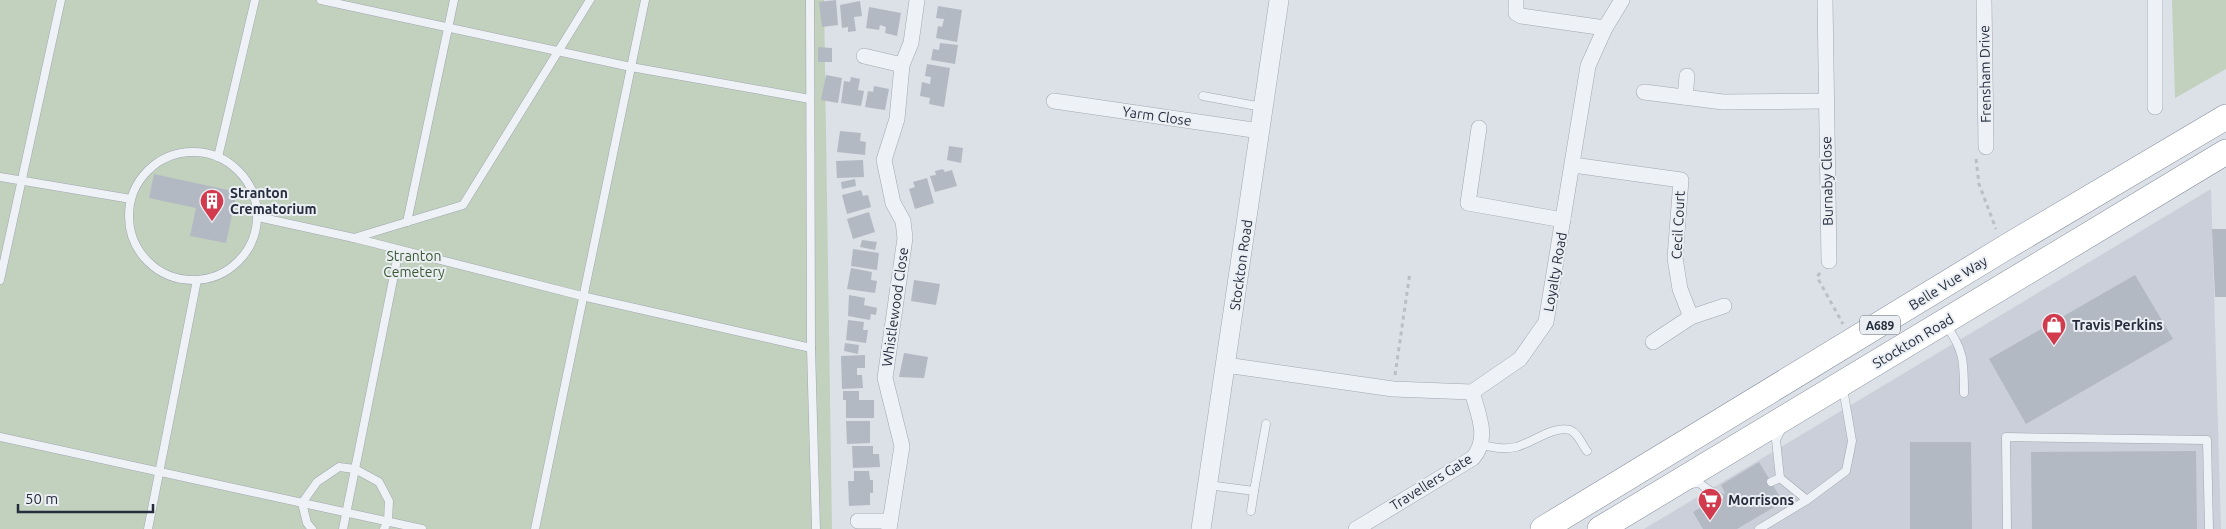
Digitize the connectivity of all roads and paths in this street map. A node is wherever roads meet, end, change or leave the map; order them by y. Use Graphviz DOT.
graph roads {
  1 [pos="61,0"];
  2 [pos="254,0"];
  3 [pos="321,0"];
  4 [pos="454,0"];
  5 [pos="590,0"];
  6 [pos="645,0"];
  7 [pos="810,0"];
  8 [pos="917,0"];
  9 [pos="1279,0"];
  10 [pos="1516,0"];
  11 [pos="1622,0"];
  12 [pos="1825,0"];
  13 [pos="1984,0"];
  14 [pos="2155,0"];
  15 [pos="448,26"];
  16 [pos="1605,28"];
  17 [pos="559,51"];
  18 [pos="864,56"];
  19 [pos="902,65"];
  20 [pos="630,67"];
  21 [pos="1687,76"];
  22 [pos="1644,92"];
  23 [pos="1203,96"];
  24 [pos="1685,97"];
  25 [pos="810,99"];
  26 [pos="1826,100"];
  27 [pos="1054,101"];
  28 [pos="1264,107"];
  29 [pos="2155,107"];
  30 [pos="2226,116"];
  31 [pos="1479,128"];
  32 [pos="1260,132"];
  33 [pos="1986,147"];
  34 [pos="2226,152"];
  35 [pos="218,156"];
  36 [pos="1573,164"];
  37 [pos="0,176"];
  38 [pos="23,182"];
  39 [pos="131,199"];
  40 [pos="258,217"];
  41 [pos="1564,220"];
  42 [pos="408,222"];
  43 [pos="354,238"];
  44 [pos="2008,246"];
  45 [pos="399,250"];
  46 [pos="1829,261"];
  47 [pos="1410,272"];
  48 [pos="0,280"];
  49 [pos="197,280"];
  50 [pos="582,296"];
  51 [pos="1724,306"];
  52 [pos="1691,317"];
  53 [pos="1944,322"];
  54 [pos="1653,342"];
  55 [pos="1853,342"];
  56 [pos="811,348"];
  57 [pos="1226,365"];
  58 [pos="1842,384"];
  59 [pos="1393,389"];
  60 [pos="1472,392"];
  61 [pos="1964,393"];
  62 [pos="1787,417"];
  63 [pos="1266,424"];
  64 [pos="0,438"];
  65 [pos="1481,445"];
  66 [pos="1587,451"];
  67 [pos="355,469"];
  68 [pos="160,472"];
  69 [pos="1780,478"];
  70 [pos="1771,482"];
  71 [pos="1674,484"];
  72 [pos="1208,485"];
  73 [pos="1254,491"];
  74 [pos="1719,496"];
  75 [pos="1807,500"];
  76 [pos="302,503"];
  77 [pos="1252,511"];
  78 [pos="346,512"];
  79 [pos="858,521"];
  80 [pos="386,525"];
  81 [pos="889,525"];
  82 [pos="148,529"];
  83 [pos="312,529"];
  84 [pos="343,529"];
  85 [pos="422,529"];
  86 [pos="535,529"];
  87 [pos="816,529"];
  88 [pos="1201,529"];
  89 [pos="1356,529"];
  90 [pos="1543,529"];
  91 [pos="1600,529"];
  92 [pos="1759,529"];
  93 [pos="2008,529"];
  94 [pos="2209,529"];
  1 -- 38 [label="lane"];
  2 -- 35 [label="lane"];
  3 -- 15 [label="lane"];
  4 -- 15 [label="lane"];
  5 -- 17 [label="lane"];
  6 -- 20 [label="lane"];
  7 -- 25 [label="lane"];
  8 -- 19 [label="street, Whistlewood Close"];
  9 -- 28 [label="street, Stockton Road"];
  10 -- 16 [label="street"];
  11 -- 16 [label="street, Loyalty Road"];
  12 -- 26 [label="street, Burnaby Close"];
  13 -- 33 [label="street, Frensham Drive"];
  14 -- 29 [label="street"];
  15 -- 17 [label="lane"];
  15 -- 42 [label="lane"];
  16 -- 36 [label="street, Loyalty Road"];
  17 -- 20 [label="lane"];
  17 -- 42 [label="lane"];
  18 -- 19 [label="street"];
  19 -- 81 [label="street, Whistlewood Close"];
  20 -- 25 [label="lane"];
  20 -- 50 [label="lane"];
  21 -- 24 [label="street"];
  22 -- 24 [label="street"];
  23 -- 28 [label="lane"];
  24 -- 26 [label="street"];
  25 -- 56 [label="lane"];
  26 -- 46 [label="street, Burnaby Close"];
  27 -- 32 [label="street, Yarm Close"];
  28 -- 32 [label="street, Stockton Road"];
  30 -- 44 [label="highway, Belle Vue Way / A689"];
  31 -- 41 [label="street"];
  32 -- 57 [label="street, Stockton Road"];
  33 -- 44 [label="path"];
  34 -- 53 [label="highway, Stockton Road / A689"];
  35 -- 39 [label="lane"];
  35 -- 40 [label="lane"];
  36 -- 41 [label="street, Loyalty Road"];
  36 -- 52 [label="street, Cecil Court"];
  37 -- 38 [label="lane"];
  38 -- 39 [label="lane"];
  38 -- 48 [label="lane"];
  39 -- 49 [label="lane"];
  40 -- 43 [label="lane"];
  40 -- 49 [label="lane"];
  41 -- 60 [label="street, Loyalty Road"];
  42 -- 43 [label="lane"];
  43 -- 45 [label="lane"];
  44 -- 55 [label="highway, Belle Vue Way / A689"];
  45 -- 50 [label="lane"];
  45 -- 67 [label="lane"];
  46 -- 55 [label="path"];
  47 -- 59 [label="path"];
  49 -- 68 [label="lane"];
  50 -- 56 [label="lane"];
  50 -- 86 [label="lane"];
  51 -- 52 [label="street"];
  52 -- 54 [label="street"];
  53 -- 58 [label="highway, Stockton Road / A689"];
  53 -- 61 [label="lane"];
  55 -- 90 [label="highway, Belle Vue Way / A689"];
  56 -- 87 [label="lane"];
  57 -- 59 [label="street"];
  57 -- 72 [label="street, Stockton Road"];
  58 -- 62 [label="highway, Stockton Road / A689"];
  58 -- 75 [label="lane"];
  59 -- 60 [label="street"];
  60 -- 65 [label="street, Travellers Gate"];
  62 -- 69 [label="lane"];
  62 -- 71 [label="highway, Stockton Road / A689"];
  63 -- 73 [label="lane"];
  64 -- 68 [label="lane"];
  65 -- 66 [label="lane"];
  65 -- 89 [label="street, Travellers Gate"];
  67 -- 76 [label="lane"];
  67 -- 78 [label="lane"];
  67 -- 80 [label="lane"];
  68 -- 76 [label="lane"];
  68 -- 82 [label="lane"];
  69 -- 70 [label="lane"];
  69 -- 75 [label="lane"];
  71 -- 74 [label="lane"];
  71 -- 91 [label="highway, Stockton Road / A689"];
  72 -- 73 [label="lane"];
  72 -- 88 [label="street, Stockton Road"];
  73 -- 77 [label="lane"];
  75 -- 92 [label="lane"];
  76 -- 78 [label="lane"];
  76 -- 83 [label="lane"];
  78 -- 80 [label="lane"];
  78 -- 84 [label="lane"];
  79 -- 81 [label="street"];
  80 -- 85 [label="lane"];
  93 -- 94 [label="lane"];
}
